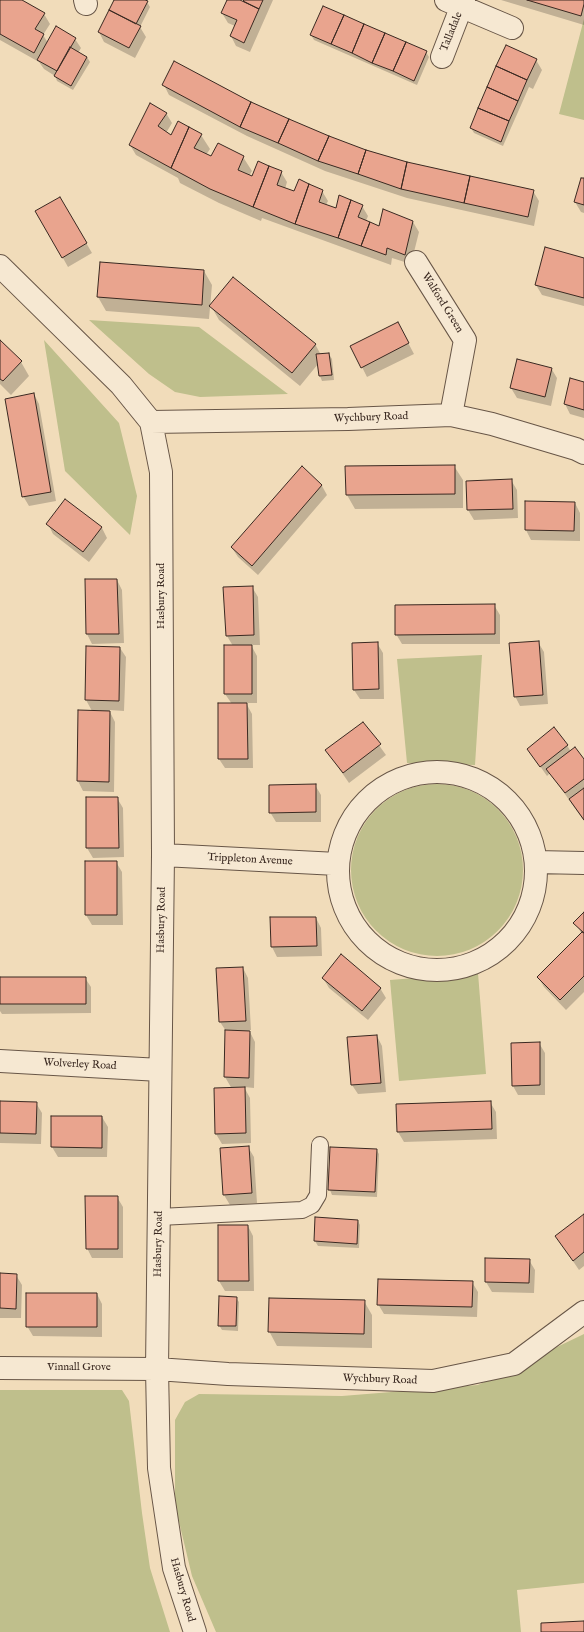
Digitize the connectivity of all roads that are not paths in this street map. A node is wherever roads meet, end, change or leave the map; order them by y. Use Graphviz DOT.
graph roads {
  1 [pos="458,2"];
  2 [pos="512,28"];
  3 [pos="442,57"];
  4 [pos="416,262"];
  5 [pos="0,266"];
  6 [pos="451,415"];
  7 [pos="151,422"];
  8 [pos="584,453"];
  9 [pos="163,855"];
  10 [pos="536,862"];
  11 [pos="584,863"];
  12 [pos="337,864"];
  13 [pos="0,1061"];
  14 [pos="160,1070"];
  15 [pos="320,1145"];
  16 [pos="159,1217"];
  17 [pos="584,1312"];
  18 [pos="0,1368"];
  19 [pos="158,1369"];
  20 [pos="195,1632"];
  1 -- 2 [label="street, Talladale"];
  1 -- 3 [label="street, Talladale"];
  4 -- 6 [label="street, Walford Green"];
  5 -- 7 [label="street, Hasbury Road"];
  6 -- 7 [label="street, Wychbury Road"];
  6 -- 8 [label="street, Wychbury Road"];
  7 -- 9 [label="street, Hasbury Road"];
  9 -- 12 [label="street, Trippleton Avenue"];
  9 -- 14 [label="street, Hasbury Road"];
  10 -- 11 [label="street"];
  10 -- 12 [label="street"];
  10 -- 12 [label="street"];
  13 -- 14 [label="street, Wolverley Road"];
  14 -- 16 [label="street, Hasbury Road"];
  15 -- 16 [label="lane"];
  16 -- 19 [label="street, Hasbury Road"];
  17 -- 19 [label="street, Wychbury Road"];
  18 -- 19 [label="street, Vinnall Grove"];
  19 -- 20 [label="street, Hasbury Road"];
}
